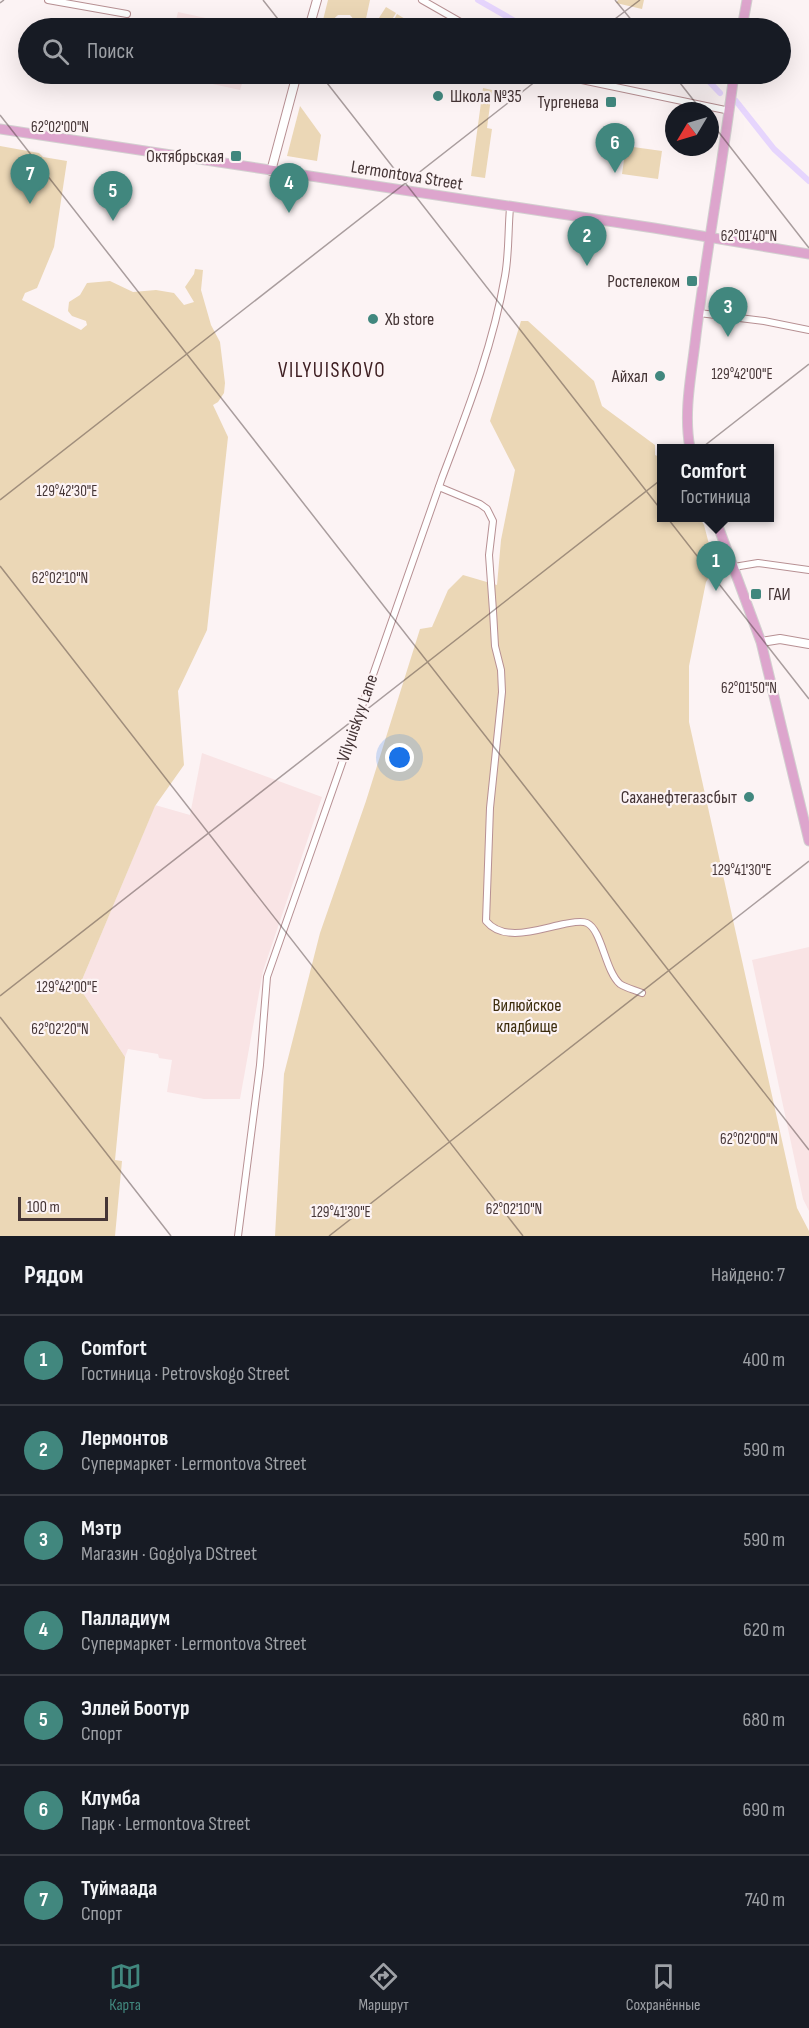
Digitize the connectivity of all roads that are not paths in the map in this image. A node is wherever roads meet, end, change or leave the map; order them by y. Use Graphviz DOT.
graph roads {
  1 [pos="48,0"];
  2 [pos="317,0"];
  3 [pos="422,0"];
  4 [pos="747,0"];
  5 [pos="127,14"];
  6 [pos="312,18"];
  7 [pos="454,18"];
  8 [pos="744,18"];
  9 [pos="294,84"];
  10 [pos="596,84"];
  11 [pos="733,84"];
  12 [pos="729,111"];
  13 [pos="0,129"];
  14 [pos="271,171"];
  15 [pos="510,208"];
  16 [pos="709,237"];
  17 [pos="809,254"];
  18 [pos="699,313"];
  19 [pos="809,330"];
  20 [pos="690,444"];
  21 [pos="439,488"];
  22 [pos="717,522"];
  23 [pos="734,567"];
  24 [pos="809,570"];
  25 [pos="761,642"];
  26 [pos="809,644"];
  27 [pos="809,841"];
  28 [pos="642,993"];
  29 [pos="238,1236"];
  1 -- 5 [label="street"];
  2 -- 6 [label="street"];
  3 -- 7 [label="street"];
  4 -- 8 [label="main road"];
  9 -- 14 [label="street"];
  10 -- 12 [label="street"];
  11 -- 12 [label="main road"];
  12 -- 16 [label="main road"];
  13 -- 14 [label="main road, Lermontova Street"];
  14 -- 15 [label="main road, Lermontova Street"];
  15 -- 16 [label="main road, Lermontova Street"];
  15 -- 21 [label="street, Vilyuiskyy Lane"];
  16 -- 17 [label="main road, Lermontova Street"];
  16 -- 18 [label="main road"];
  18 -- 19 [label="street"];
  18 -- 20 [label="main road"];
  21 -- 28 [label="street"];
  21 -- 29 [label="street, Vilyuiskyy Lane"];
  22 -- 23 [label="main road"];
  23 -- 24 [label="street"];
  23 -- 25 [label="main road"];
  25 -- 26 [label="street"];
  25 -- 27 [label="main road"];
}
